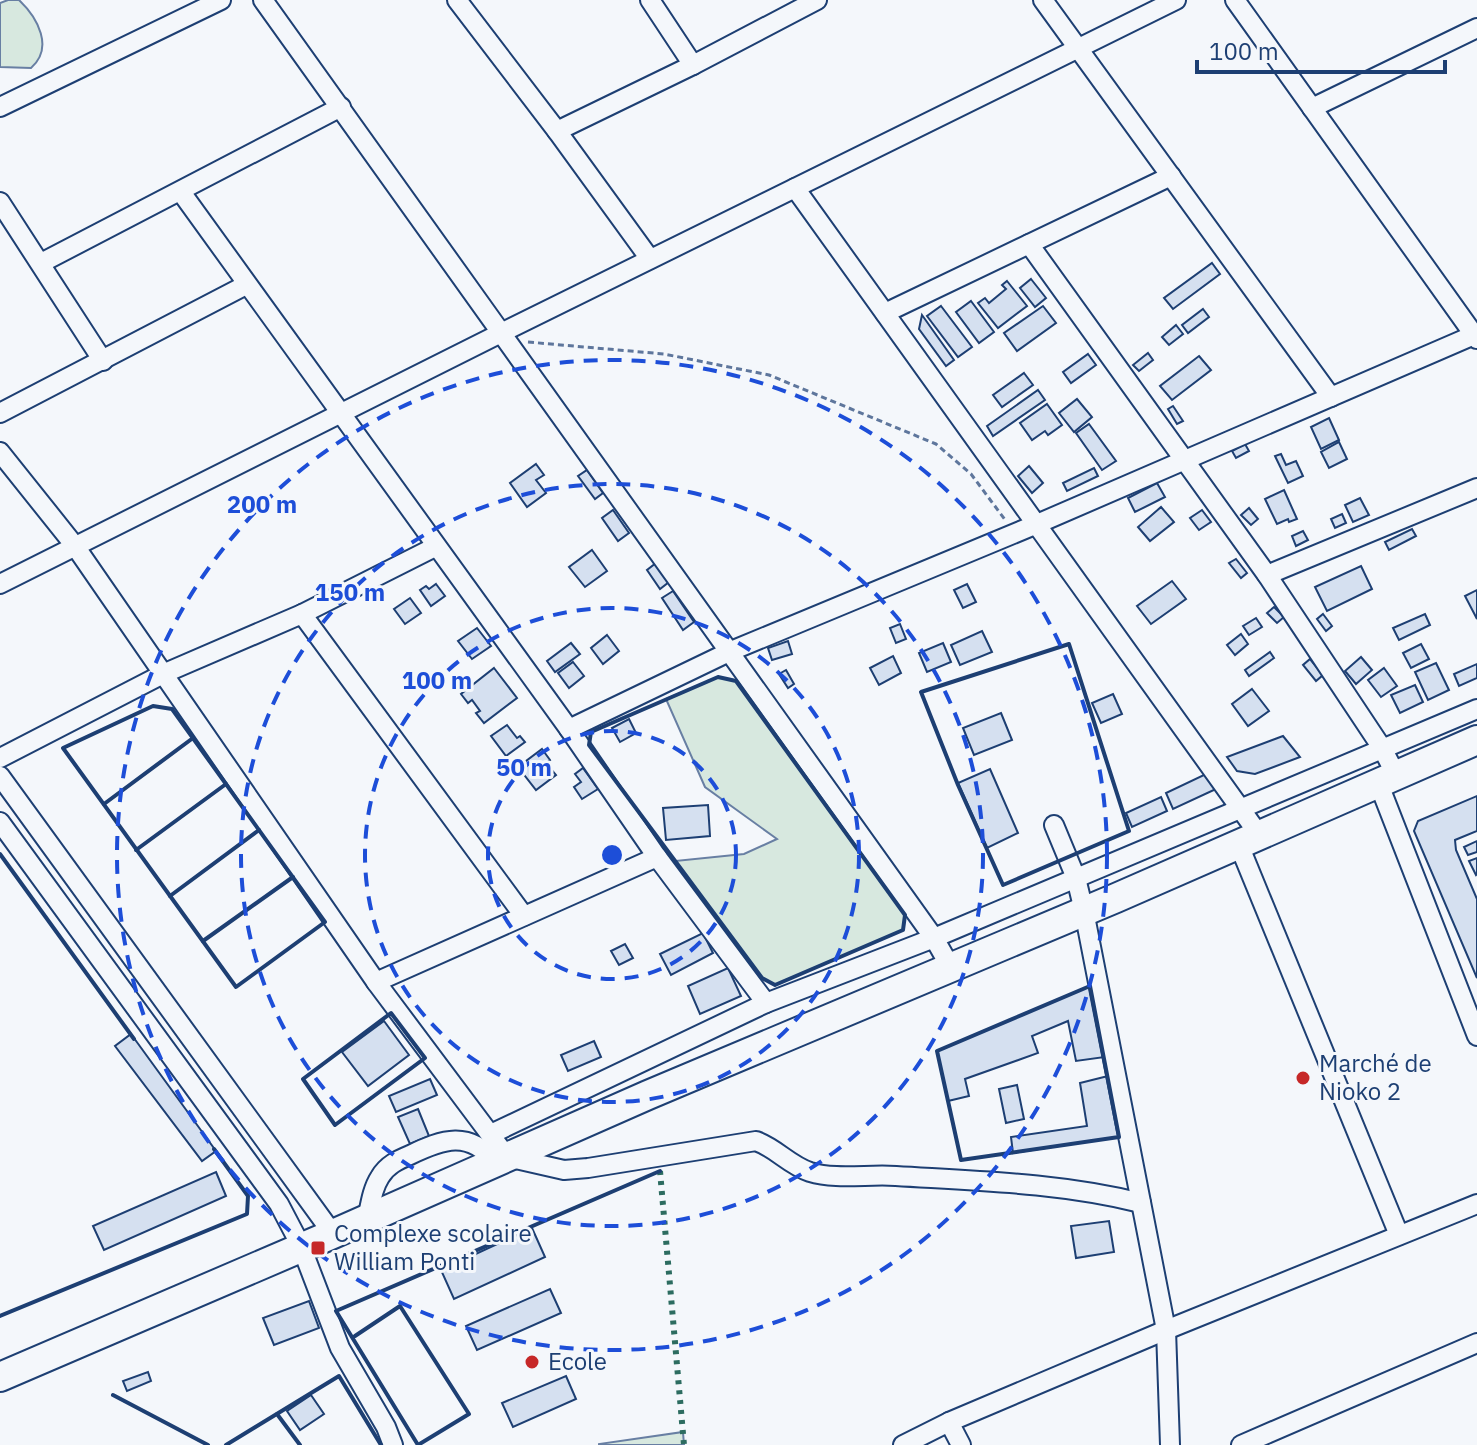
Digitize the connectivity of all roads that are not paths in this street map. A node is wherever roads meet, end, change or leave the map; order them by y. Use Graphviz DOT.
graph roads {
  1 [pos="221,0"];
  2 [pos="263,0"];
  3 [pos="457,0"];
  4 [pos="650,0"];
  5 [pos="817,0"];
  6 [pos="1043,0"];
  7 [pos="1176,0"];
  8 [pos="1235,0"];
  9 [pos="1477,28"];
  10 [pos="1078,48"];
  11 [pos="693,65"];
  12 [pos="0,107"];
  13 [pos="341,107"];
  14 [pos="1312,108"];
  15 [pos="557,131"];
  16 [pos="1171,176"];
  17 [pos="795,188"];
  18 [pos="181,192"];
  19 [pos="0,202"];
  20 [pos="1029,244"];
  21 [pos="650,259"];
  22 [pos="41,263"];
  23 [pos="246,285"];
  24 [pos="885,313"];
  25 [pos="503,332"];
  26 [pos="1476,337"];
  27 [pos="103,361"];
  28 [pos="1331,397"];
  29 [pos="0,413"];
  30 [pos="340,414"];
  31 [pos="0,452"];
  32 [pos="1184,461"];
  33 [pos="1477,488"];
  34 [pos="1037,524"];
  35 [pos="75,546"];
  36 [pos="435,547"];
  37 [pos="1267,575"];
  38 [pos="0,584"];
  39 [pos="302,614"];
  40 [pos="731,651"];
  41 [pos="165,673"];
  42 [pos="1477,709"];
  43 [pos="569,729"];
  44 [pos="1477,740"];
  45 [pos="1382,748"];
  46 [pos="0,758"];
  47 [pos="0,776"];
  48 [pos="1387,778"];
  49 [pos="1241,808"];
  50 [pos="0,822"];
  51 [pos="1054,825"];
  52 [pos="1249,841"];
  53 [pos="657,857"];
  54 [pos="1076,878"];
  55 [pos="1084,911"];
  56 [pos="524,916"];
  57 [pos="934,938"];
  58 [pos="951,968"];
  59 [pos="376,982"];
  60 [pos="766,1003"];
  61 [pos="1477,1036"];
  62 [pos="491,1134"];
  63 [pos="501,1160"];
  64 [pos="1141,1203"];
  65 [pos="1477,1204"];
  66 [pos="367,1220"];
  67 [pos="333,1234"];
  68 [pos="1399,1235"];
  69 [pos="301,1246"];
  70 [pos="1166,1330"];
  71 [pos="1477,1343"];
  72 [pos="0,1377"];
  73 [pos="949,1422"];
  74 [pos="393,1445"];
  75 [pos="903,1445"];
  76 [pos="961,1445"];
  77 [pos="1170,1445"];
  78 [pos="1241,1445"];
  1 -- 12 [label="street"];
  2 -- 13 [label="street"];
  3 -- 15 [label="street"];
  4 -- 11 [label="street"];
  5 -- 11 [label="street"];
  6 -- 10 [label="street"];
  7 -- 10 [label="street"];
  8 -- 14 [label="street"];
  9 -- 14 [label="street"];
  10 -- 16 [label="street"];
  10 -- 17 [label="street"];
  11 -- 15 [label="street"];
  13 -- 18 [label="street"];
  13 -- 25 [label="street"];
  14 -- 26 [label="street"];
  15 -- 21 [label="street"];
  16 -- 20 [label="street"];
  16 -- 28 [label="street"];
  17 -- 21 [label="street"];
  17 -- 24 [label="street"];
  18 -- 22 [label="street"];
  18 -- 23 [label="street"];
  19 -- 22 [label="street"];
  20 -- 24 [label="street"];
  20 -- 32 [label="street"];
  21 -- 25 [label="street"];
  22 -- 27 [label="street"];
  23 -- 27 [label="street"];
  23 -- 30 [label="street"];
  24 -- 34 [label="street"];
  25 -- 30 [label="street"];
  25 -- 40 [label="street"];
  26 -- 28 [label="street"];
  27 -- 29 [label="street"];
  28 -- 32 [label="street"];
  30 -- 35 [label="street"];
  30 -- 36 [label="street"];
  31 -- 35 [label="street"];
  32 -- 34 [label="street"];
  32 -- 37 [label="street"];
  33 -- 37 [label="street"];
  34 -- 40 [label="street"];
  34 -- 49 [label="street"];
  35 -- 38 [label="street"];
  35 -- 41 [label="street"];
  36 -- 39 [label="street"];
  36 -- 43 [label="street"];
  37 -- 45 [label="street"];
  39 -- 41 [label="street"];
  39 -- 56 [label="street"];
  40 -- 43 [label="street"];
  40 -- 57 [label="street"];
  41 -- 46 [label="street"];
  41 -- 59 [label="street"];
  42 -- 45 [label="street"];
  43 -- 53 [label="street"];
  44 -- 48 [label="highway"];
  45 -- 48 [label="street"];
  45 -- 49 [label="street"];
  47 -- 67 [label="street"];
  48 -- 52 [label="highway"];
  48 -- 61 [label="street"];
  49 -- 52 [label="street"];
  49 -- 54 [label="street"];
  50 -- 69 [label="street"];
  51 -- 54 [label="street"];
  52 -- 55 [label="highway"];
  52 -- 68 [label="street"];
  53 -- 56 [label="street"];
  53 -- 60 [label="street"];
  54 -- 55 [label="street"];
  54 -- 57 [label="street"];
  55 -- 58 [label="highway"];
  55 -- 64 [label="street"];
  56 -- 59 [label="street"];
  57 -- 58 [label="street"];
  57 -- 60 [label="street"];
  58 -- 63 [label="highway"];
  59 -- 62 [label="street"];
  60 -- 62 [label="street"];
  62 -- 63 [label="street"];
  63 -- 64 [label="street"];
  63 -- 66 [label="highway"];
  63 -- 66 [label="street"];
  64 -- 70 [label="street"];
  65 -- 68 [label="street"];
  66 -- 67 [label="highway"];
  67 -- 69 [label="highway"];
  68 -- 70 [label="street"];
  69 -- 72 [label="highway"];
  69 -- 74 [label="street"];
  70 -- 73 [label="street"];
  70 -- 77 [label="street"];
  71 -- 78 [label="street"];
  73 -- 75 [label="street"];
  73 -- 76 [label="street"];
}
